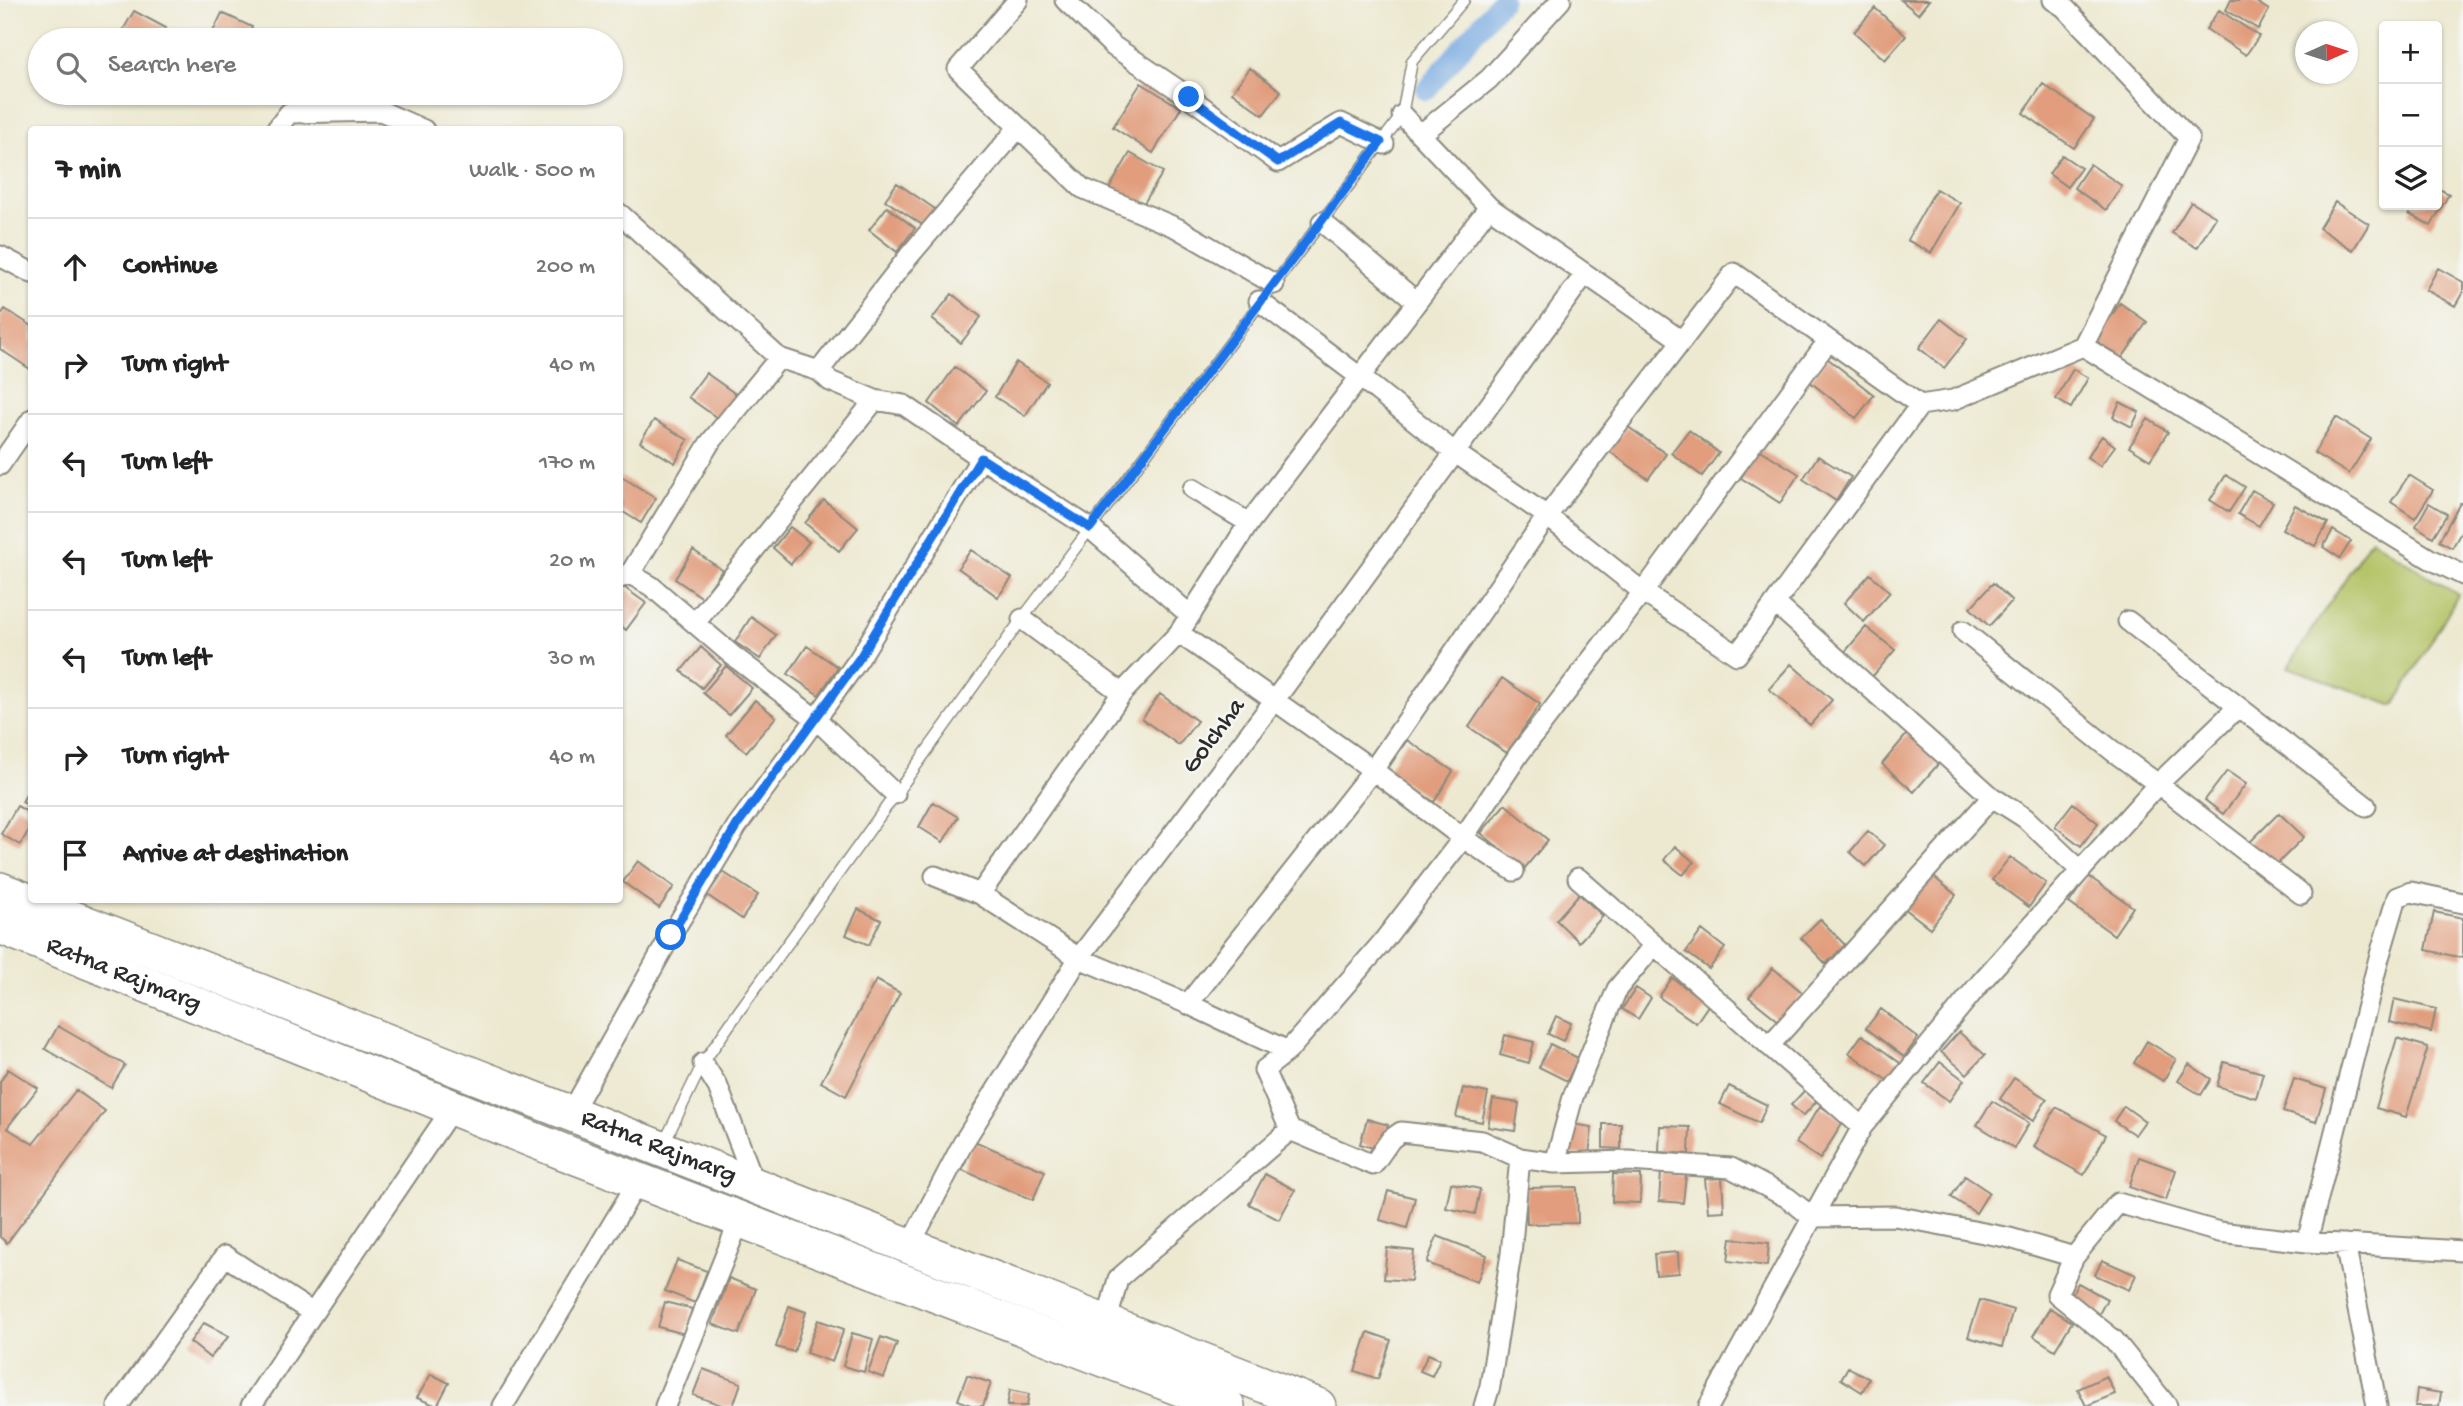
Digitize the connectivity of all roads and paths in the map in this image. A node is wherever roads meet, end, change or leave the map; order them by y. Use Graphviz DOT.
graph roads {
  1 [pos="1018,0"];
  2 [pos="1065,0"];
  3 [pos="1464,0"];
  4 [pos="1561,0"];
  5 [pos="2053,0"];
  6 [pos="1402,114"];
  7 [pos="279,126"];
  8 [pos="415,126"];
  9 [pos="1019,127"];
  10 [pos="1421,134"];
  11 [pos="1383,143"];
  12 [pos="1489,207"];
  13 [pos="623,217"];
  14 [pos="1322,222"];
  15 [pos="0,256"];
  16 [pos="28,271"];
  17 [pos="1585,274"];
  18 [pos="1274,284"];
  19 [pos="1259,301"];
  20 [pos="1417,302"];
  21 [pos="1682,341"];
  22 [pos="1828,341"];
  23 [pos="2083,346"];
  24 [pos="779,358"];
  25 [pos="819,371"];
  26 [pos="1360,377"];
  27 [pos="875,400"];
  28 [pos="1920,405"];
  29 [pos="28,425"];
  30 [pos="1454,452"];
  31 [pos="981,458"];
  32 [pos="0,465"];
  33 [pos="1193,489"];
  34 [pos="1547,516"];
  35 [pos="1249,523"];
  36 [pos="1090,528"];
  37 [pos="2463,575"];
  38 [pos="625,576"];
  39 [pos="1643,592"];
  40 [pos="1775,603"];
  41 [pos="1190,615"];
  42 [pos="1022,619"];
  43 [pos="2128,621"];
  44 [pos="695,623"];
  45 [pos="1963,631"];
  46 [pos="1180,633"];
  47 [pos="1122,693"];
  48 [pos="1274,701"];
  49 [pos="2238,707"];
  50 [pos="816,719"];
  51 [pos="1373,770"];
  52 [pos="2158,784"];
  53 [pos="895,794"];
  54 [pos="1992,797"];
  55 [pos="2366,806"];
  56 [pos="1463,838"];
  57 [pos="2080,870"];
  58 [pos="1514,871"];
  59 [pos="935,876"];
  60 [pos="1578,878"];
  61 [pos="0,890"];
  62 [pos="980,894"];
  63 [pos="2301,894"];
  64 [pos="28,901"];
  65 [pos="33,903"];
  66 [pos="2463,903"];
  67 [pos="0,926"];
  68 [pos="1654,945"];
  69 [pos="1079,958"];
  70 [pos="1188,1004"];
  71 [pos="1769,1046"];
  72 [pos="1289,1051"];
  73 [pos="704,1063"];
  74 [pos="453,1107"];
  75 [pos="570,1115"];
  76 [pos="1862,1127"];
  77 [pos="1290,1130"];
  78 [pos="660,1150"];
  79 [pos="1520,1158"];
  80 [pos="1555,1163"];
  81 [pos="639,1180"];
  82 [pos="756,1187"];
  83 [pos="1812,1217"];
  84 [pos="740,1219"];
  85 [pos="2307,1242"];
  86 [pos="2345,1244"];
  87 [pos="910,1245"];
  88 [pos="2463,1251"];
  89 [pos="2074,1257"];
  90 [pos="313,1313"];
  91 [pos="1107,1321"];
  92 [pos="1207,1403"];
  93 [pos="118,1406"];
  94 [pos="251,1406"];
  95 [pos="503,1406"];
  96 [pos="665,1406"];
  97 [pos="1318,1406"];
  98 [pos="1484,1406"];
  99 [pos="1709,1406"];
  100 [pos="2166,1406"];
  101 [pos="2377,1406"];
  1 -- 9 [label="street"];
  2 -- 11 [label="street"];
  3 -- 6 [label="lane"];
  4 -- 10 [label="street"];
  5 -- 23 [label="street"];
  6 -- 10 [label="street"];
  6 -- 11 [label="lane"];
  7 -- 8 [label="street"];
  9 -- 18 [label="street"];
  9 -- 25 [label="street"];
  10 -- 12 [label="street"];
  11 -- 14 [label="lane"];
  12 -- 17 [label="street"];
  12 -- 20 [label="street"];
  13 -- 24 [label="street"];
  14 -- 18 [label="lane"];
  14 -- 20 [label="street"];
  15 -- 16 [label="street"];
  17 -- 21 [label="street"];
  17 -- 30 [label="street, Golchha"];
  18 -- 19 [label="lane"];
  19 -- 26 [label="street"];
  19 -- 36 [label="lane"];
  20 -- 26 [label="street"];
  21 -- 22 [label="street"];
  21 -- 34 [label="street"];
  22 -- 28 [label="street"];
  22 -- 39 [label="street"];
  23 -- 28 [label="street"];
  23 -- 37 [label="street"];
  24 -- 25 [label="street"];
  24 -- 38 [label="street"];
  25 -- 27 [label="street"];
  26 -- 30 [label="street"];
  26 -- 35 [label="street"];
  27 -- 31 [label="street"];
  27 -- 44 [label="street"];
  28 -- 40 [label="street"];
  29 -- 32 [label="street"];
  30 -- 34 [label="street"];
  30 -- 48 [label="street, Golchha"];
  31 -- 36 [label="street"];
  31 -- 50 [label="street"];
  33 -- 35 [label="street"];
  34 -- 39 [label="street"];
  34 -- 51 [label="street"];
  35 -- 41 [label="street"];
  36 -- 41 [label="street"];
  36 -- 42 [label="lane"];
  38 -- 44 [label="street"];
  39 -- 40 [label="street"];
  39 -- 56 [label="street"];
  40 -- 54 [label="street"];
  41 -- 46 [label="street"];
  42 -- 47 [label="street"];
  42 -- 53 [label="lane"];
  43 -- 49 [label="street"];
  44 -- 50 [label="street"];
  45 -- 52 [label="street"];
  46 -- 47 [label="street"];
  46 -- 48 [label="street"];
  47 -- 62 [label="street"];
  48 -- 51 [label="street"];
  48 -- 69 [label="street, Golchha"];
  49 -- 52 [label="street"];
  49 -- 55 [label="street"];
  50 -- 53 [label="street"];
  50 -- 75 [label="street"];
  51 -- 56 [label="street"];
  51 -- 70 [label="street"];
  52 -- 57 [label="street"];
  52 -- 63 [label="street"];
  53 -- 73 [label="lane"];
  54 -- 57 [label="street"];
  54 -- 71 [label="street"];
  56 -- 58 [label="street"];
  56 -- 72 [label="street"];
  57 -- 76 [label="street"];
  59 -- 62 [label="street"];
  60 -- 68 [label="street"];
  61 -- 64 [label="highway, Ratna Rajmarg"];
  62 -- 69 [label="street"];
  65 -- 75 [label="highway, Ratna Rajmarg"];
  66 -- 85 [label="street"];
  67 -- 74 [label="highway, Ratna Rajmarg"];
  68 -- 71 [label="street"];
  68 -- 80 [label="street"];
  69 -- 70 [label="street"];
  69 -- 87 [label="street, Golchha"];
  70 -- 72 [label="street"];
  71 -- 76 [label="street"];
  72 -- 77 [label="street"];
  73 -- 78 [label="lane"];
  73 -- 82 [label="street"];
  74 -- 81 [label="highway, Ratna Rajmarg"];
  74 -- 90 [label="street"];
  75 -- 78 [label="highway, Ratna Rajmarg"];
  76 -- 83 [label="street"];
  77 -- 79 [label="street"];
  77 -- 91 [label="street"];
  78 -- 82 [label="highway, Ratna Rajmarg"];
  79 -- 80 [label="street"];
  79 -- 98 [label="street"];
  80 -- 83 [label="street"];
  81 -- 84 [label="highway, Ratna Rajmarg"];
  81 -- 95 [label="street"];
  82 -- 87 [label="highway, Ratna Rajmarg"];
  83 -- 89 [label="street"];
  83 -- 99 [label="street"];
  84 -- 92 [label="highway, Ratna Rajmarg"];
  84 -- 96 [label="street"];
  85 -- 86 [label="street"];
  85 -- 89 [label="street"];
  86 -- 88 [label="street"];
  86 -- 101 [label="street"];
  87 -- 91 [label="highway, Ratna Rajmarg"];
  89 -- 100 [label="street"];
  90 -- 93 [label="street"];
  90 -- 94 [label="street"];
  91 -- 97 [label="highway, Ratna Rajmarg"];
}
